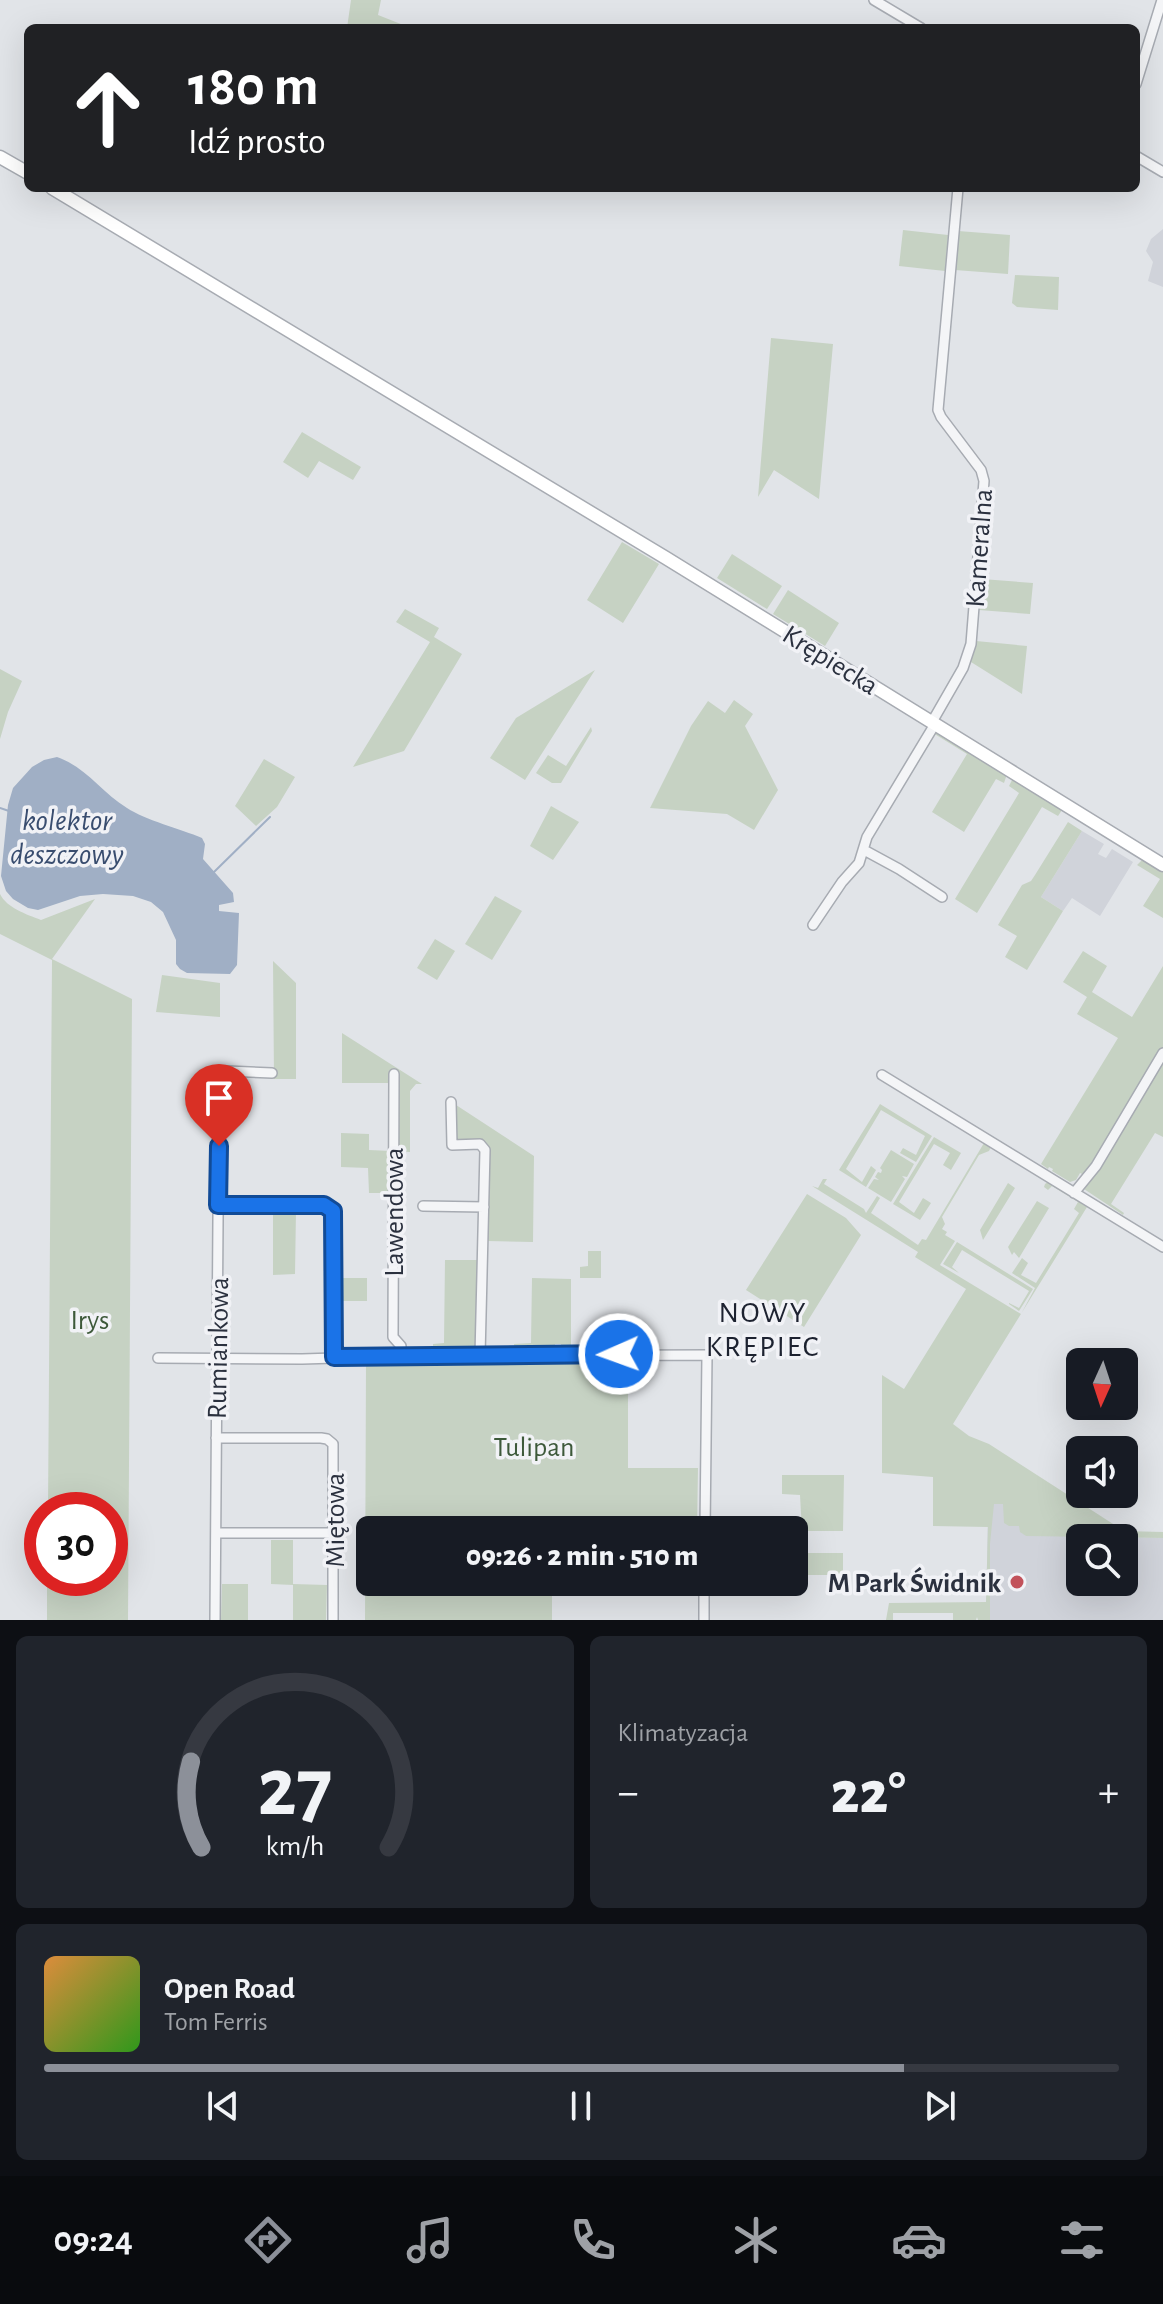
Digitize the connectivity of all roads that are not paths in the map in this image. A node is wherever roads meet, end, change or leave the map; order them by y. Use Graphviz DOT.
graph roads {
  1 [pos="874,0"];
  2 [pos="1162,0"];
  3 [pos="914,24"];
  4 [pos="1140,71"];
  5 [pos="0,157"];
  6 [pos="1140,158"];
  7 [pos="24,171"];
  8 [pos="1163,172"];
  9 [pos="59,192"];
  10 [pos="958,192"];
  11 [pos="934,723"];
  12 [pos="864,850"];
  13 [pos="1163,865"];
  14 [pos="942,897"];
  15 [pos="813,925"];
  16 [pos="1163,1053"];
  17 [pos="272,1073"];
  18 [pos="394,1074"];
  19 [pos="882,1075"];
  20 [pos="451,1102"];
  21 [pos="1074,1193"];
  22 [pos="218,1205"];
  23 [pos="423,1206"];
  24 [pos="484,1207"];
  25 [pos="1163,1247"];
  26 [pos="401,1351"];
  27 [pos="480,1356"];
  28 [pos="334,1357"];
  29 [pos="158,1358"];
  30 [pos="217,1358"];
  31 [pos="216,1438"];
  32 [pos="705,1516"];
  33 [pos="216,1533"];
  34 [pos="334,1533"];
  35 [pos="704,1596"];
  36 [pos="215,1620"];
  37 [pos="333,1620"];
  38 [pos="704,1620"];
  1 -- 3 [label="street"];
  2 -- 4 [label="street"];
  5 -- 7 [label="street"];
  6 -- 8 [label="street"];
  9 -- 11 [label="street, Krępiecka"];
  10 -- 11 [label="street, Kameralna"];
  11 -- 12 [label="street, Kameralna"];
  11 -- 13 [label="street, Krępiecka"];
  12 -- 14 [label="street"];
  12 -- 15 [label="street, Kameralna"];
  16 -- 21 [label="street"];
  17 -- 22 [label="street, Rumiankowa"];
  18 -- 26 [label="street, Lawendowa"];
  19 -- 21 [label="street"];
  20 -- 24 [label="street"];
  21 -- 25 [label="street"];
  22 -- 28 [label="street"];
  22 -- 30 [label="street, Rumiankowa"];
  23 -- 24 [label="street"];
  24 -- 27 [label="street"];
  26 -- 27 [label="street"];
  26 -- 28 [label="street"];
  27 -- 32 [label="street"];
  28 -- 30 [label="street"];
  29 -- 30 [label="street"];
  30 -- 31 [label="street, Rumiankowa"];
  31 -- 33 [label="street, Rumiankowa"];
  31 -- 34 [label="street, Miętowa"];
  33 -- 34 [label="street"];
  33 -- 36 [label="street, Rumiankowa"];
  34 -- 37 [label="street, Miętowa"];
  35 -- 38 [label="street"];
}
